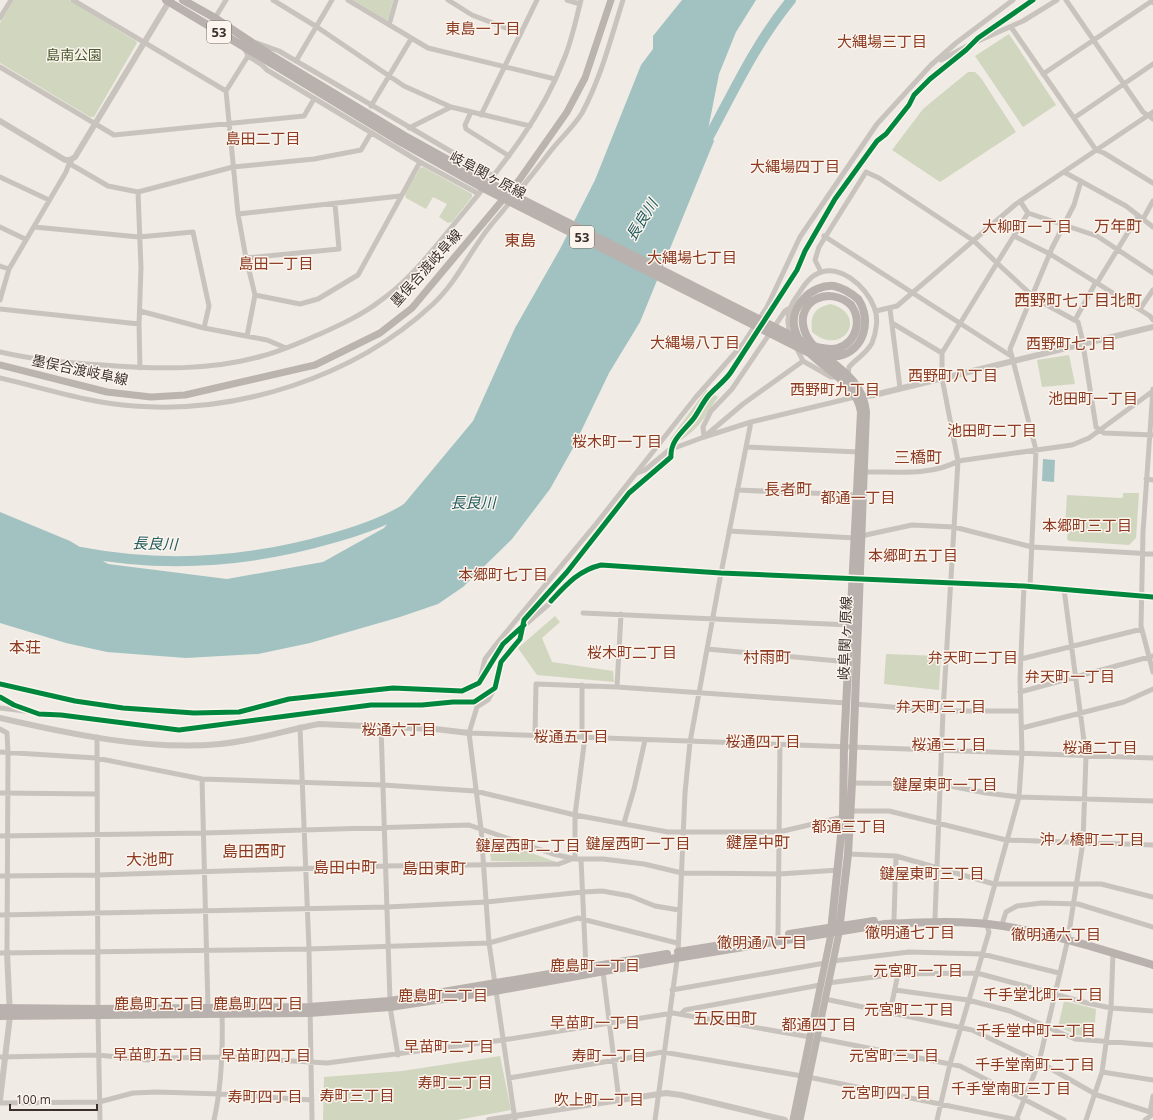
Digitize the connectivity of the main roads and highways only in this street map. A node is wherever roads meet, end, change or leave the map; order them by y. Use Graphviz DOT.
graph roads {
  1 [pos="183,0"];
  2 [pos="611,0"];
  3 [pos="168,1"];
  4 [pos="246,43"];
  5 [pos="0,365"];
  6 [pos="859,397"];
  7 [pos="861,472"];
  8 [pos="858,537"];
  9 [pos="856,579"];
  10 [pos="850,703"];
  11 [pos="985,922"];
  12 [pos="835,930"];
  13 [pos="1068,937"];
  14 [pos="677,955"];
  15 [pos="1153,959"];
  16 [pos="1153,965"];
  17 [pos="824,984"];
  18 [pos="495,988"];
  19 [pos="0,1008"];
  20 [pos="222,1011"];
  21 [pos="9,1012"];
  22 [pos="98,1012"];
  23 [pos="0,1016"];
  24 [pos="813,1037"];
  25 [pos="805,1076"];
  26 [pos="792,1120"];
  27 [pos="800,1120"];
  1 -- 4 [label="main road, 岐阜関ヶ原線 / 53"];
  2 -- 5 [label="main road, 墨俣合渡岐阜線"];
  3 -- 4 [label="main road, 岐阜関ヶ原線 / 53"];
  4 -- 6 [label="main road, 岐阜関ヶ原線 / 53, bridge"];
  6 -- 7 [label="main road, 岐阜関ヶ原線 / 53"];
  6 -- 7 [label="main road, 岐阜関ヶ原線 / 53"];
  7 -- 8 [label="main road, 岐阜関ヶ原線 / 53"];
  7 -- 8 [label="main road, 岐阜関ヶ原線 / 53"];
  8 -- 9 [label="main road, 岐阜関ヶ原線 / 53"];
  9 -- 10 [label="main road, 岐阜関ヶ原線 / 53"];
  9 -- 10 [label="main road, 岐阜関ヶ原線 / 53"];
  10 -- 12 [label="main road, 岐阜関ヶ原線 / 53"];
  10 -- 12 [label="main road, 岐阜関ヶ原線 / 53"];
  11 -- 12 [label="main road"];
  11 -- 12 [label="main road"];
  11 -- 13 [label="main road"];
  11 -- 13 [label="main road"];
  12 -- 14 [label="main road"];
  12 -- 14 [label="main road"];
  12 -- 17 [label="main road"];
  12 -- 17 [label="main road"];
  13 -- 15 [label="main road"];
  13 -- 16 [label="main road"];
  14 -- 18 [label="main road"];
  14 -- 18 [label="main road"];
  17 -- 24 [label="main road"];
  17 -- 24 [label="main road"];
  18 -- 20 [label="main road"];
  19 -- 21 [label="main road"];
  20 -- 22 [label="main road"];
  20 -- 22 [label="main road"];
  21 -- 22 [label="main road"];
  21 -- 23 [label="main road"];
  24 -- 25 [label="main road"];
  25 -- 26 [label="main road"];
  25 -- 27 [label="main road"];
}
